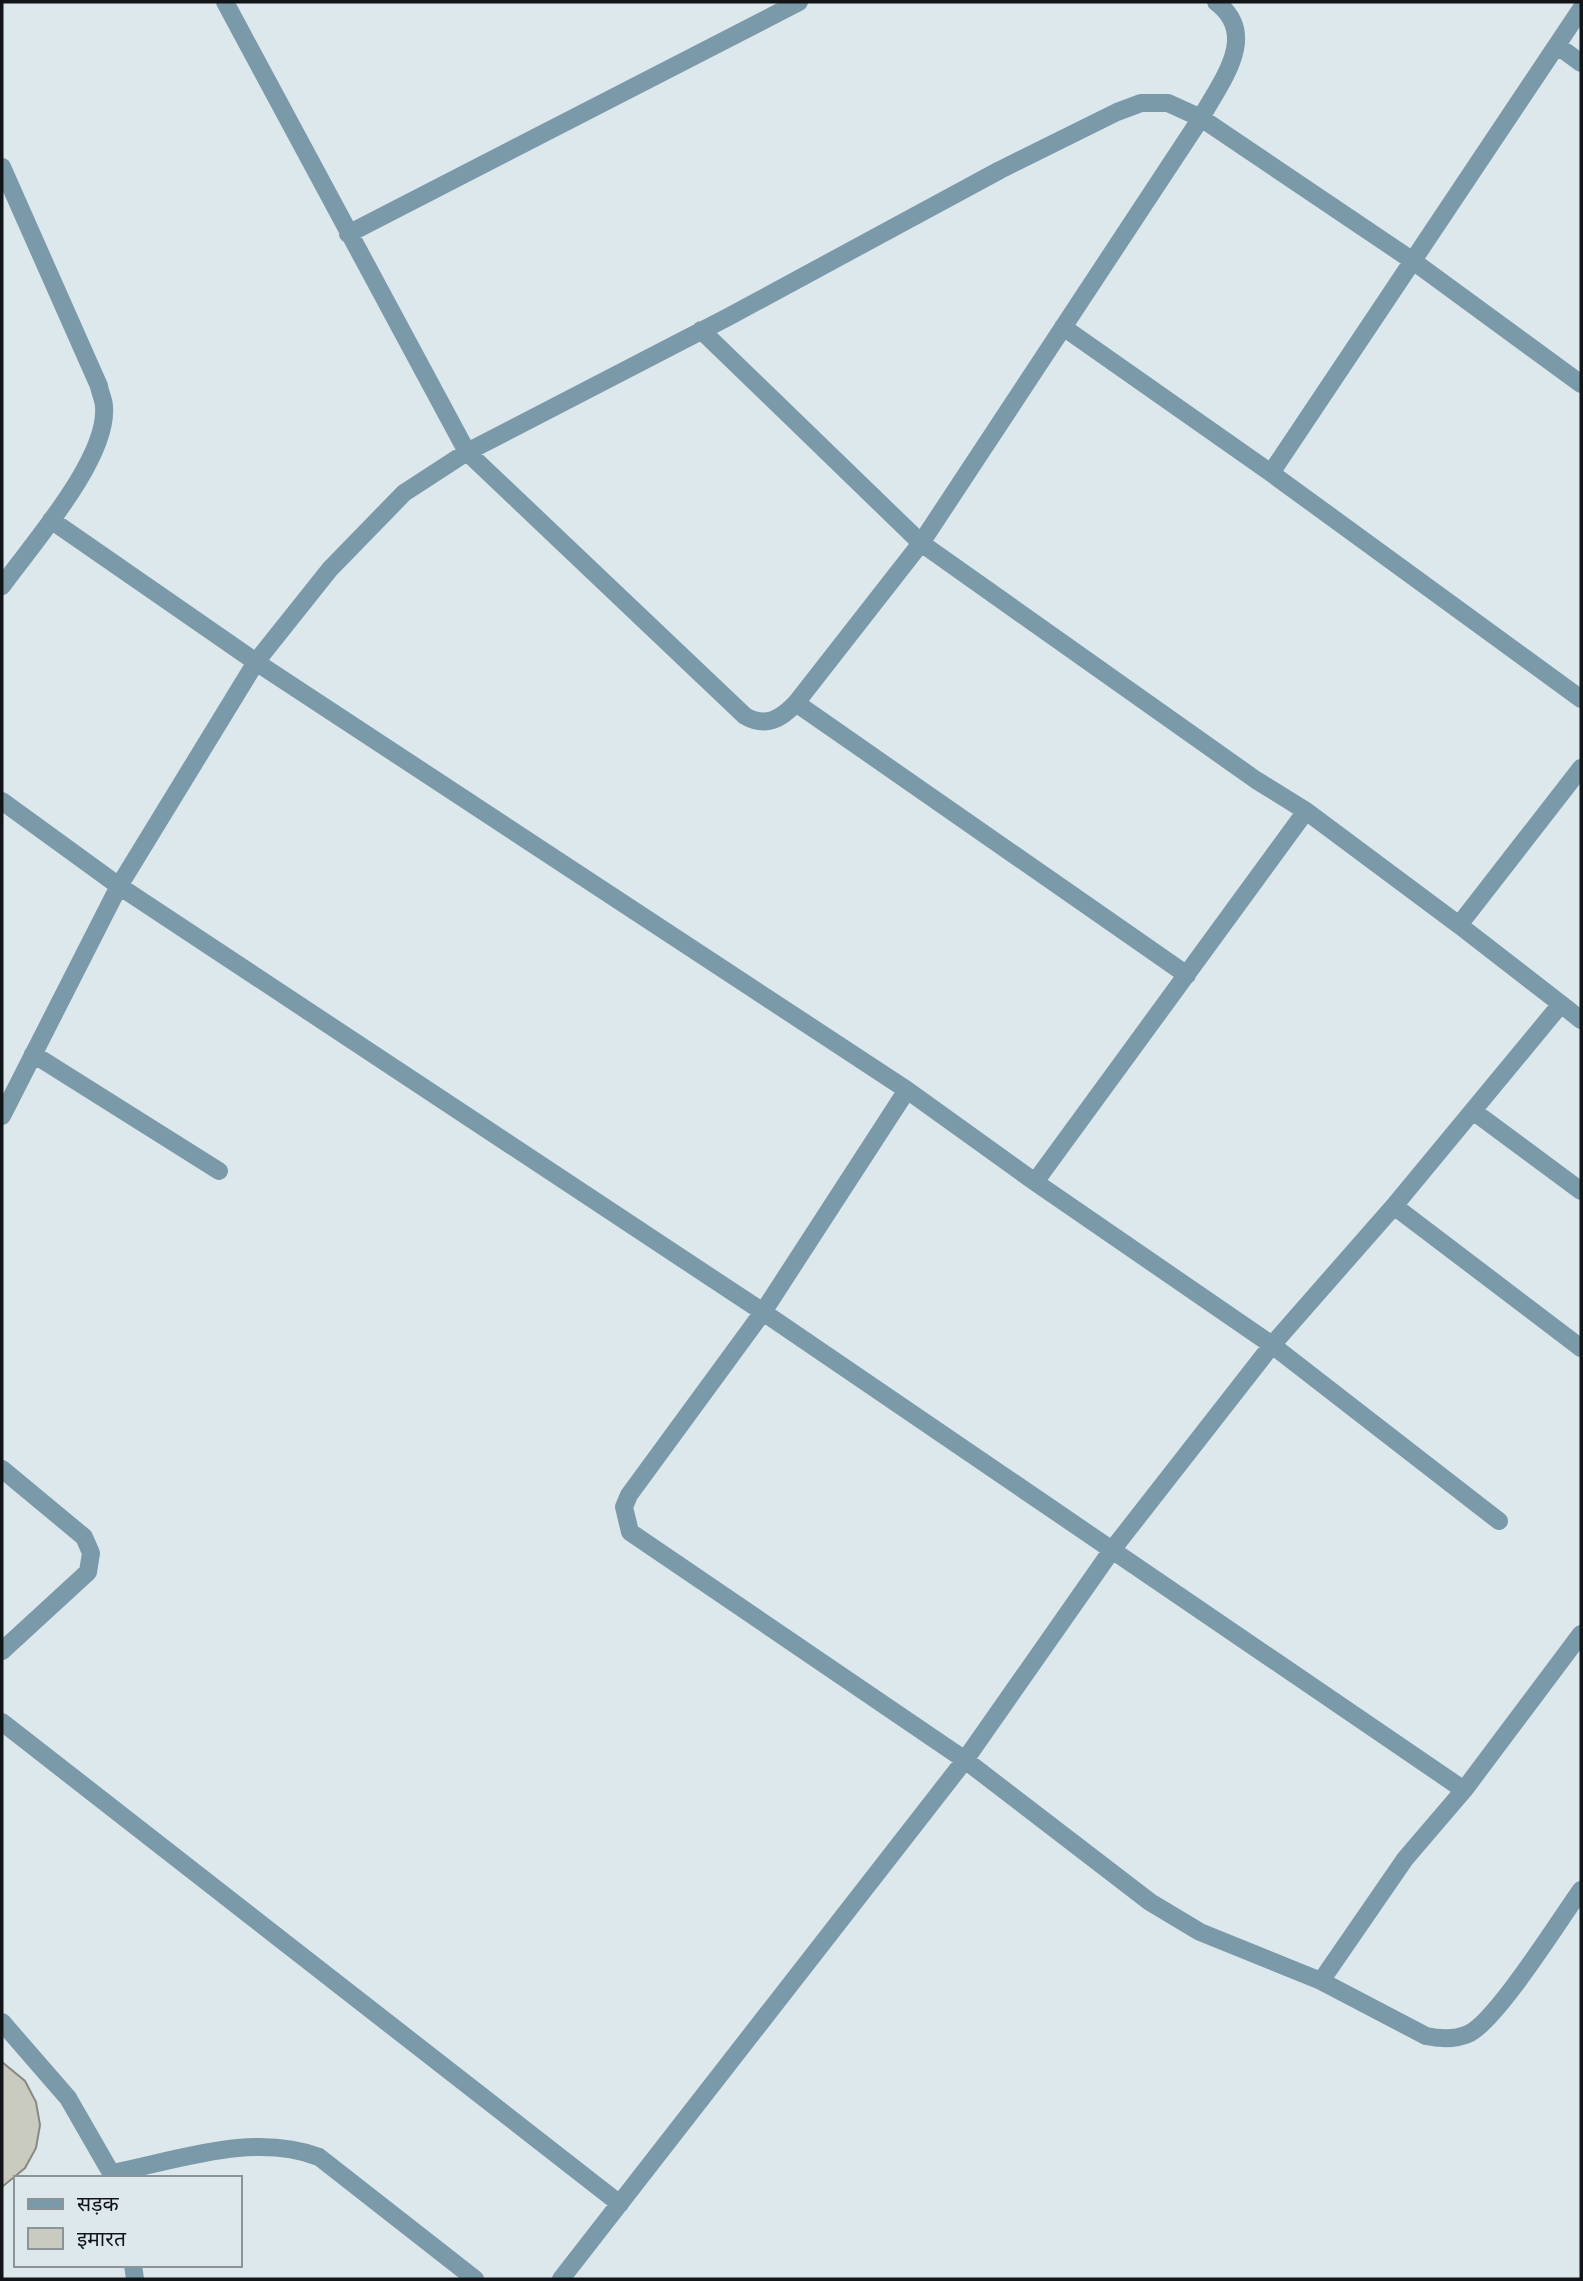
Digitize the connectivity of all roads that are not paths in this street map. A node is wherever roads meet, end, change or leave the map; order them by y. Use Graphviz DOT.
graph roads {
  1 [pos="225,2"];
  2 [pos="799,2"];
  3 [pos="1216,2"];
  4 [pos="1581,9"];
  5 [pos="1558,46"];
  6 [pos="1581,63"];
  7 [pos="1201,118"];
  8 [pos="2,167"];
  9 [pos="348,234"];
  10 [pos="1413,261"];
  11 [pos="1063,327"];
  12 [pos="701,330"];
  13 [pos="1581,384"];
  14 [pos="467,452"];
  15 [pos="1271,473"];
  16 [pos="51,520"];
  17 [pos="921,543"];
  18 [pos="2,586"];
  19 [pos="256,662"];
  20 [pos="1581,699"];
  21 [pos="796,703"];
  22 [pos="1581,768"];
  23 [pos="2,802"];
  24 [pos="1306,811"];
  25 [pos="119,886"];
  26 [pos="1458,925"];
  27 [pos="1187,975"];
  28 [pos="1561,1004"];
  29 [pos="1581,1020"];
  30 [pos="33,1054"];
  31 [pos="907,1090"];
  32 [pos="1473,1111"];
  33 [pos="2,1116"];
  34 [pos="219,1171"];
  35 [pos="1035,1182"];
  36 [pos="1581,1191"];
  37 [pos="1394,1206"];
  38 [pos="763,1312"];
  39 [pos="1272,1345"];
  40 [pos="1581,1348"];
  41 [pos="2,1469"];
  42 [pos="1499,1521"];
  43 [pos="1112,1550"];
  44 [pos="1581,1634"];
  45 [pos="2,1651"];
  46 [pos="2,1722"];
  47 [pos="965,1760"];
  48 [pos="1464,1790"];
  49 [pos="1581,1890"];
  50 [pos="1321,1981"];
  51 [pos="2,2022"];
  52 [pos="113,2175"];
  53 [pos="620,2204"];
  54 [pos="475,2279"];
  55 [pos="561,2279"];
  1 -- 9 [label="street"];
  2 -- 9 [label="street"];
  3 -- 7 [label="street"];
  4 -- 5 [label="street"];
  5 -- 6 [label="street"];
  5 -- 10 [label="street"];
  7 -- 10 [label="street"];
  7 -- 11 [label="street"];
  7 -- 12 [label="street"];
  8 -- 16 [label="street"];
  9 -- 14 [label="street"];
  10 -- 13 [label="street"];
  10 -- 15 [label="street"];
  11 -- 15 [label="street"];
  11 -- 17 [label="street"];
  12 -- 14 [label="street"];
  12 -- 17 [label="street"];
  14 -- 19 [label="street"];
  14 -- 21 [label="street"];
  15 -- 20 [label="street"];
  16 -- 18 [label="street"];
  16 -- 19 [label="street"];
  17 -- 21 [label="street"];
  17 -- 24 [label="street"];
  19 -- 25 [label="street"];
  19 -- 31 [label="street"];
  21 -- 27 [label="street"];
  22 -- 26 [label="street"];
  23 -- 25 [label="street"];
  24 -- 26 [label="street"];
  24 -- 27 [label="street"];
  25 -- 30 [label="street"];
  25 -- 38 [label="street"];
  26 -- 28 [label="street"];
  27 -- 35 [label="street"];
  28 -- 29 [label="street"];
  28 -- 32 [label="street"];
  30 -- 33 [label="street"];
  30 -- 34 [label="street"];
  31 -- 35 [label="street"];
  31 -- 38 [label="street"];
  32 -- 36 [label="street"];
  32 -- 37 [label="street"];
  35 -- 39 [label="street"];
  37 -- 39 [label="street"];
  37 -- 40 [label="street"];
  38 -- 43 [label="street"];
  38 -- 47 [label="street"];
  39 -- 42 [label="street"];
  39 -- 43 [label="street"];
  41 -- 45 [label="street"];
  43 -- 47 [label="street"];
  43 -- 48 [label="street"];
  44 -- 48 [label="street"];
  46 -- 53 [label="street"];
  47 -- 50 [label="street"];
  47 -- 53 [label="street"];
  48 -- 50 [label="street"];
  49 -- 50 [label="street"];
  51 -- 52 [label="street"];
  52 -- 54 [label="street"];
  53 -- 55 [label="street"];
}
